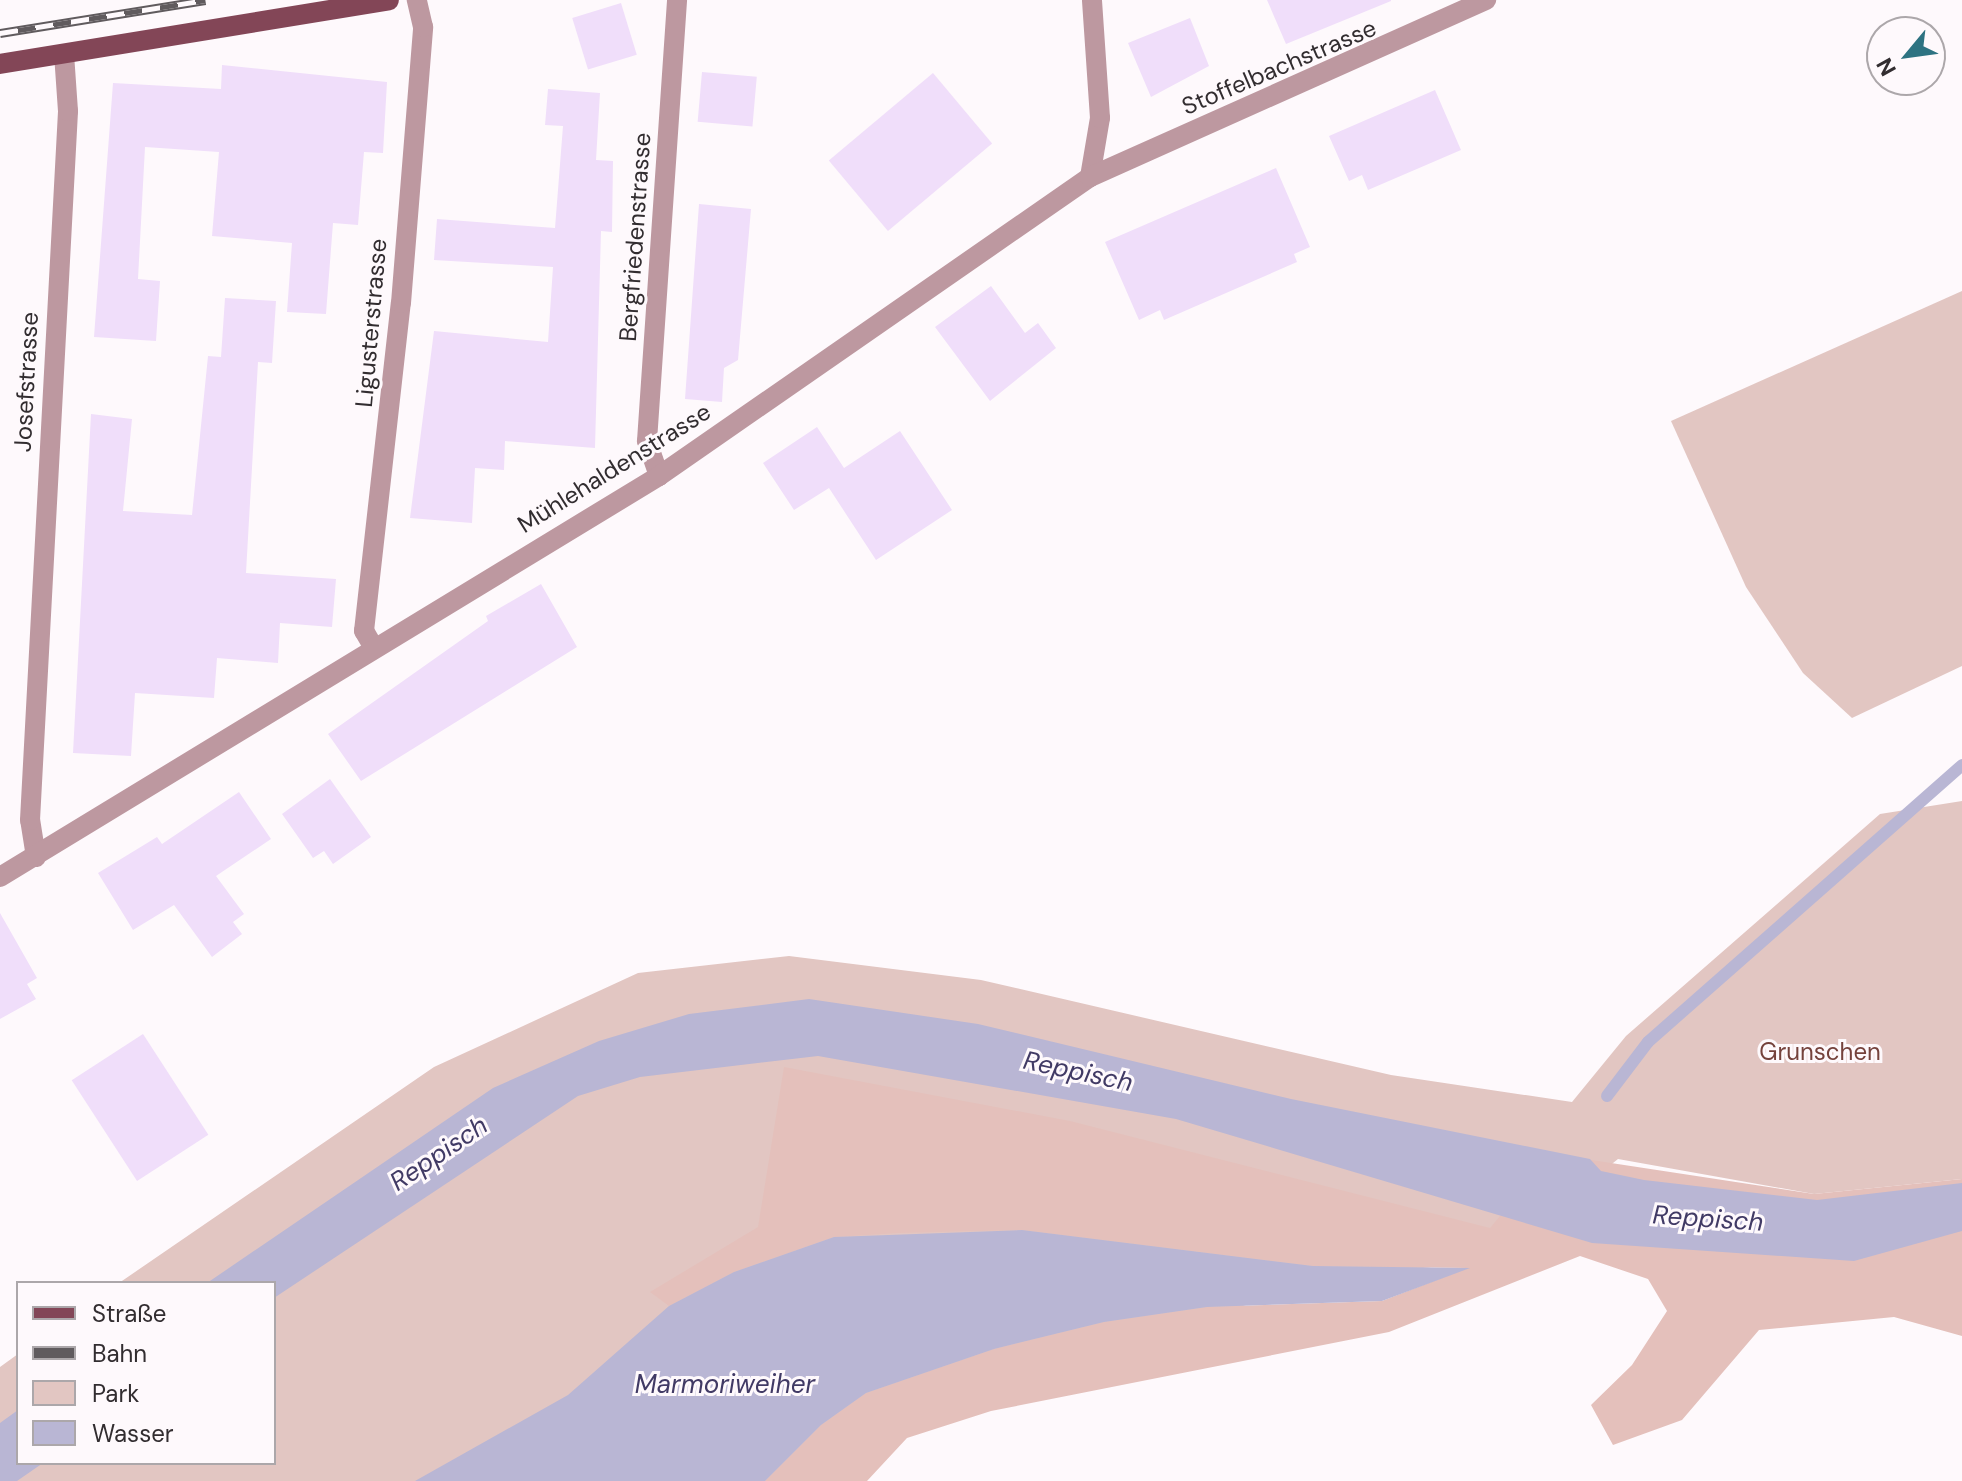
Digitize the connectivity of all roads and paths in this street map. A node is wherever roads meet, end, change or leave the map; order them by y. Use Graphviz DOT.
graph roads {
  1 [pos="389,0"];
  2 [pos="417,0"];
  3 [pos="677,0"];
  4 [pos="1092,0"];
  5 [pos="1486,0"];
  6 [pos="64,54"];
  7 [pos="0,64"];
  8 [pos="1090,177"];
  9 [pos="659,476"];
  10 [pos="374,648"];
  11 [pos="36,857"];
  12 [pos="0,877"];
  1 -- 6 [label="main road"];
  2 -- 10 [label="street, Ligusterstrasse"];
  3 -- 9 [label="street, Bergfriedenstrasse"];
  4 -- 8 [label="street"];
  5 -- 8 [label="street, Stoffelbachstrasse"];
  6 -- 7 [label="main road"];
  6 -- 11 [label="street, Josefstrasse"];
  8 -- 9 [label="street, Mühlehaldenstrasse"];
  9 -- 10 [label="street, Mühlehaldenstrasse"];
  10 -- 11 [label="street, Mühlehaldenstrasse"];
  11 -- 12 [label="street, Mühlehaldenstrasse"];
}
